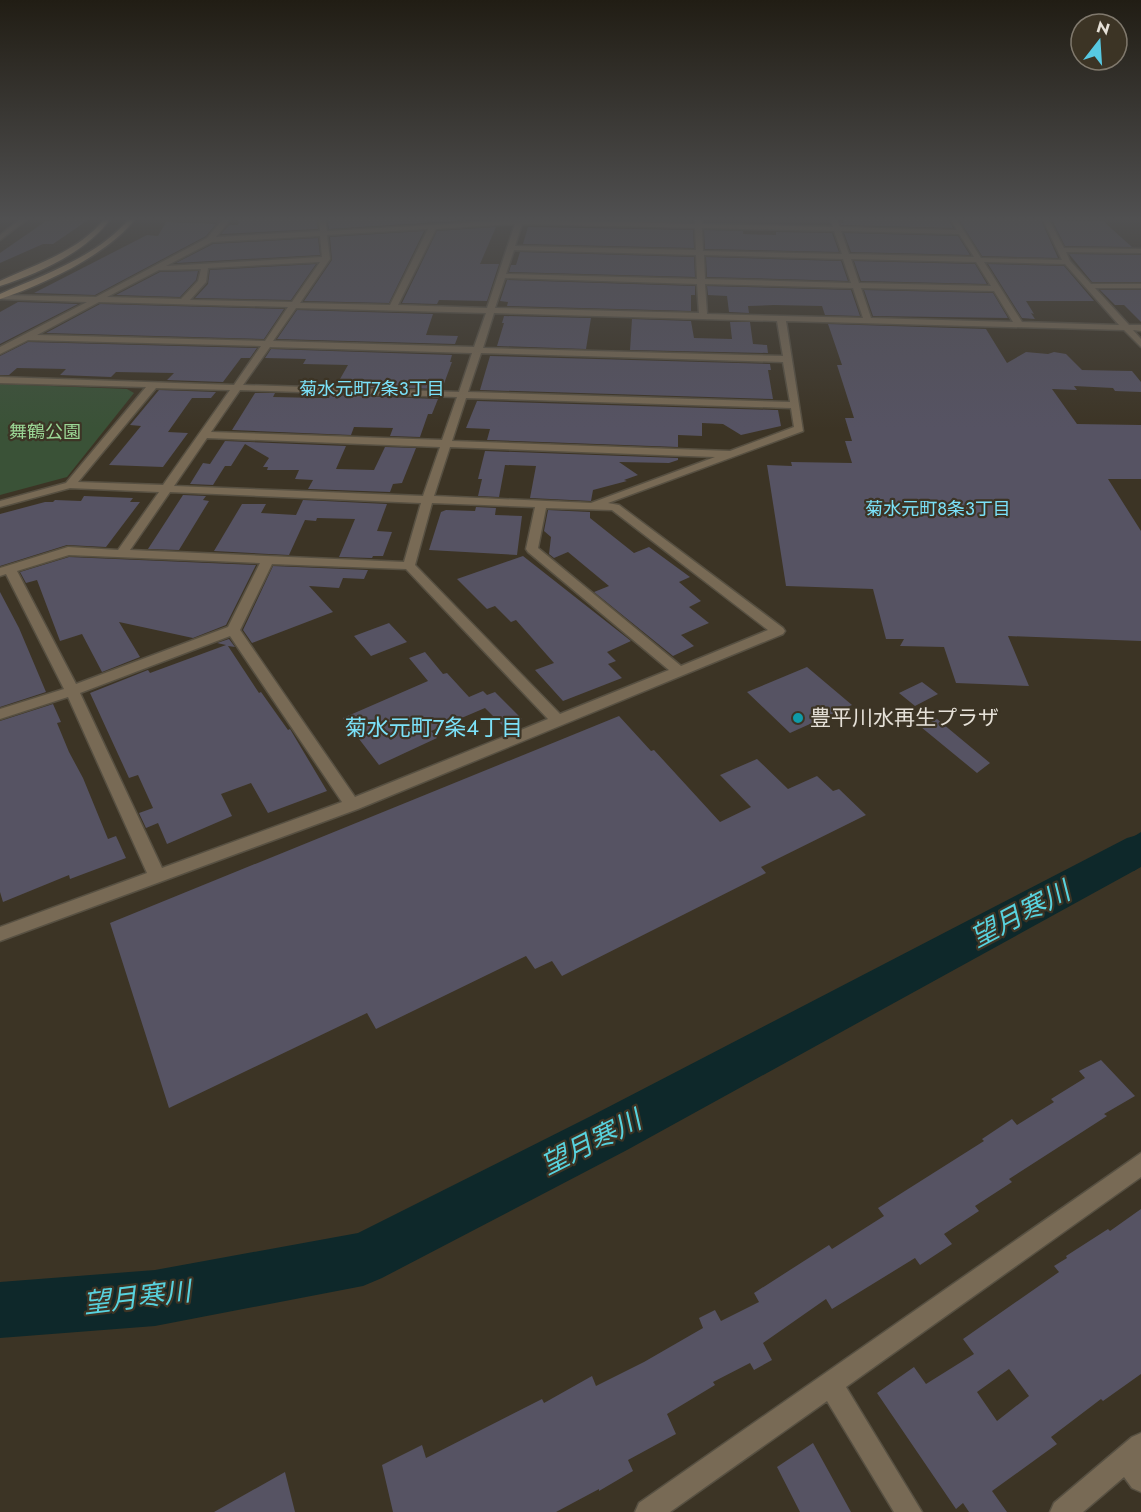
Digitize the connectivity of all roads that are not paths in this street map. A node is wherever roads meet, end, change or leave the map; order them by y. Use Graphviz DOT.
graph roads {
  1 [pos="17,289"];
  2 [pos="119,289"];
  3 [pos="196,289"];
  4 [pos="307,289"];
  5 [pos="403,289"];
  6 [pos="497,289"];
  7 [pos="701,289"];
  8 [pos="856,289"];
  9 [pos="980,289"];
  10 [pos="996,289"];
  11 [pos="1090,289"];
  12 [pos="0,297"];
  13 [pos="99,299"];
  14 [pos="183,302"];
  15 [pos="296,305"];
  16 [pos="393,308"];
  17 [pos="489,310"];
  18 [pos="703,316"];
  19 [pos="781,319"];
  20 [pos="868,321"];
  21 [pos="1019,325"];
  22 [pos="1127,328"];
  23 [pos="1141,328"];
  24 [pos="27,337"];
  25 [pos="266,344"];
  26 [pos="1141,344"];
  27 [pos="0,351"];
  28 [pos="477,351"];
  29 [pos="786,359"];
  30 [pos="0,380"];
  31 [pos="152,386"];
  32 [pos="238,386"];
  33 [pos="462,395"];
  34 [pos="795,405"];
  35 [pos="205,435"];
  36 [pos="446,444"];
  37 [pos="731,454"];
  38 [pos="70,485"];
  39 [pos="166,488"];
  40 [pos="428,499"];
  41 [pos="0,504"];
  42 [pos="541,504"];
  43 [pos="590,506"];
  44 [pos="122,553"];
  45 [pos="268,560"];
  46 [pos="409,566"];
  47 [pos="5,570"];
  48 [pos="233,630"];
  49 [pos="679,671"];
  50 [pos="72,691"];
  51 [pos="0,714"];
  52 [pos="558,721"];
  53 [pos="352,805"];
  54 [pos="157,876"];
  55 [pos="0,934"];
  56 [pos="1141,1164"];
  57 [pos="830,1383"];
  58 [pos="1136,1462"];
  59 [pos="648,1512"];
  60 [pos="909,1512"];
  61 [pos="1063,1512"];
  1 -- 12 [label="main road"];
  2 -- 13 [label="street"];
  3 -- 14 [label="street"];
  4 -- 15 [label="street"];
  5 -- 16 [label="street"];
  6 -- 17 [label="street"];
  7 -- 18 [label="street"];
  8 -- 20 [label="street"];
  9 -- 10 [label="street"];
  10 -- 21 [label="street"];
  11 -- 22 [label="street"];
  12 -- 13 [label="street"];
  13 -- 14 [label="street"];
  13 -- 24 [label="street"];
  14 -- 15 [label="street"];
  15 -- 16 [label="street"];
  15 -- 25 [label="street"];
  16 -- 17 [label="street"];
  17 -- 18 [label="street"];
  17 -- 28 [label="street"];
  18 -- 19 [label="street"];
  19 -- 20 [label="street"];
  19 -- 29 [label="street"];
  20 -- 21 [label="street"];
  21 -- 22 [label="street"];
  22 -- 23 [label="street"];
  22 -- 26 [label="street"];
  24 -- 25 [label="street"];
  24 -- 27 [label="street"];
  25 -- 28 [label="street"];
  25 -- 32 [label="street"];
  28 -- 29 [label="street"];
  28 -- 33 [label="street"];
  29 -- 34 [label="street"];
  30 -- 31 [label="street"];
  31 -- 32 [label="street"];
  31 -- 38 [label="street"];
  32 -- 33 [label="street"];
  32 -- 35 [label="street"];
  33 -- 34 [label="street"];
  33 -- 36 [label="street"];
  34 -- 37 [label="street"];
  35 -- 36 [label="street"];
  35 -- 39 [label="street"];
  36 -- 37 [label="street"];
  36 -- 40 [label="street"];
  37 -- 43 [label="street"];
  38 -- 39 [label="street"];
  38 -- 41 [label="street"];
  39 -- 40 [label="street"];
  39 -- 44 [label="street"];
  40 -- 42 [label="street"];
  40 -- 46 [label="street"];
  42 -- 43 [label="street"];
  42 -- 49 [label="street"];
  43 -- 49 [label="street"];
  44 -- 45 [label="street"];
  44 -- 47 [label="street"];
  45 -- 46 [label="street"];
  45 -- 48 [label="street"];
  46 -- 52 [label="street"];
  47 -- 50 [label="street"];
  48 -- 50 [label="street"];
  48 -- 53 [label="street"];
  49 -- 52 [label="street"];
  50 -- 51 [label="street"];
  50 -- 54 [label="street"];
  52 -- 53 [label="street"];
  53 -- 54 [label="street"];
  54 -- 55 [label="street"];
  56 -- 57 [label="street"];
  57 -- 59 [label="street"];
  57 -- 60 [label="street"];
  58 -- 61 [label="street"];
}
